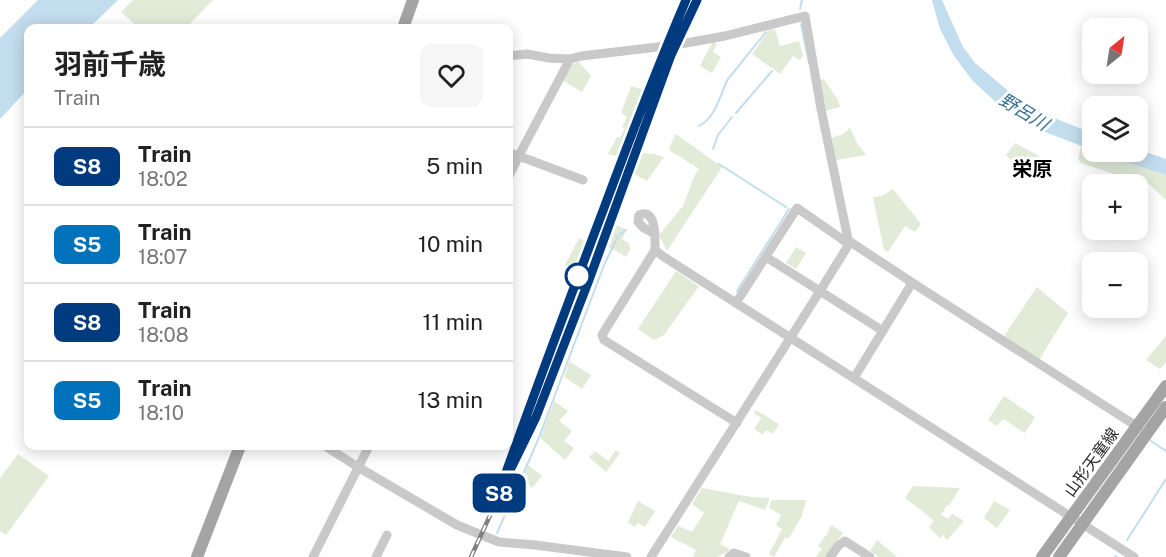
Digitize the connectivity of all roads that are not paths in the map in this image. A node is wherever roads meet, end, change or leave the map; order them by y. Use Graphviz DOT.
graph roads {
  1 [pos="413,0"];
  2 [pos="404,24"];
  3 [pos="513,55"];
  4 [pos="570,59"];
  5 [pos="513,154"];
  6 [pos="520,156"];
  7 [pos="513,169"];
  8 [pos="583,180"];
  9 [pos="656,234"];
  10 [pos="849,242"];
  11 [pos="655,250"];
  12 [pos="766,257"];
  13 [pos="912,283"];
  14 [pos="820,291"];
  15 [pos="736,303"];
  16 [pos="883,331"];
  17 [pos="791,338"];
  18 [pos="854,378"];
  19 [pos="1166,386"];
  20 [pos="1166,407"];
  21 [pos="736,423"];
  22 [pos="1137,427"];
  23 [pos="238,450"];
  24 [pos="331,450"];
  25 [pos="367,450"];
  26 [pos="358,467"];
  27 [pos="1077,520"];
  28 [pos="387,535"];
  29 [pos="197,557"];
  30 [pos="313,557"];
  31 [pos="376,557"];
  32 [pos="627,557"];
  33 [pos="651,557"];
  34 [pos="729,557"];
  35 [pos="746,557"];
  36 [pos="830,557"];
  37 [pos="870,557"];
  38 [pos="1042,557"];
  39 [pos="1059,557"];
  40 [pos="1134,557"];
  1 -- 2 [label="main road"];
  3 -- 4 [label="street"];
  4 -- 6 [label="street"];
  4 -- 10 [label="street"];
  5 -- 6 [label="street"];
  6 -- 7 [label="street"];
  6 -- 8 [label="street"];
  9 -- 11 [label="street"];
  10 -- 12 [label="street"];
  10 -- 13 [label="street"];
  10 -- 14 [label="street"];
  11 -- 15 [label="street"];
  11 -- 21 [label="street"];
  12 -- 14 [label="street"];
  12 -- 15 [label="street"];
  13 -- 16 [label="street"];
  13 -- 22 [label="street"];
  14 -- 16 [label="street"];
  14 -- 17 [label="street"];
  15 -- 17 [label="street"];
  16 -- 18 [label="street"];
  17 -- 18 [label="street"];
  17 -- 21 [label="street"];
  18 -- 27 [label="street"];
  19 -- 22 [label="main road, 山形天童線"];
  20 -- 27 [label="main road"];
  21 -- 33 [label="street"];
  22 -- 27 [label="main road, 山形天童線"];
  23 -- 29 [label="main road"];
  24 -- 26 [label="street"];
  25 -- 26 [label="street"];
  26 -- 30 [label="street"];
  26 -- 32 [label="street"];
  27 -- 38 [label="main road, 山形天童線"];
  27 -- 39 [label="main road"];
  27 -- 40 [label="street"];
  28 -- 31 [label="street"];
  34 -- 35 [label="street"];
  36 -- 37 [label="street"];
}
